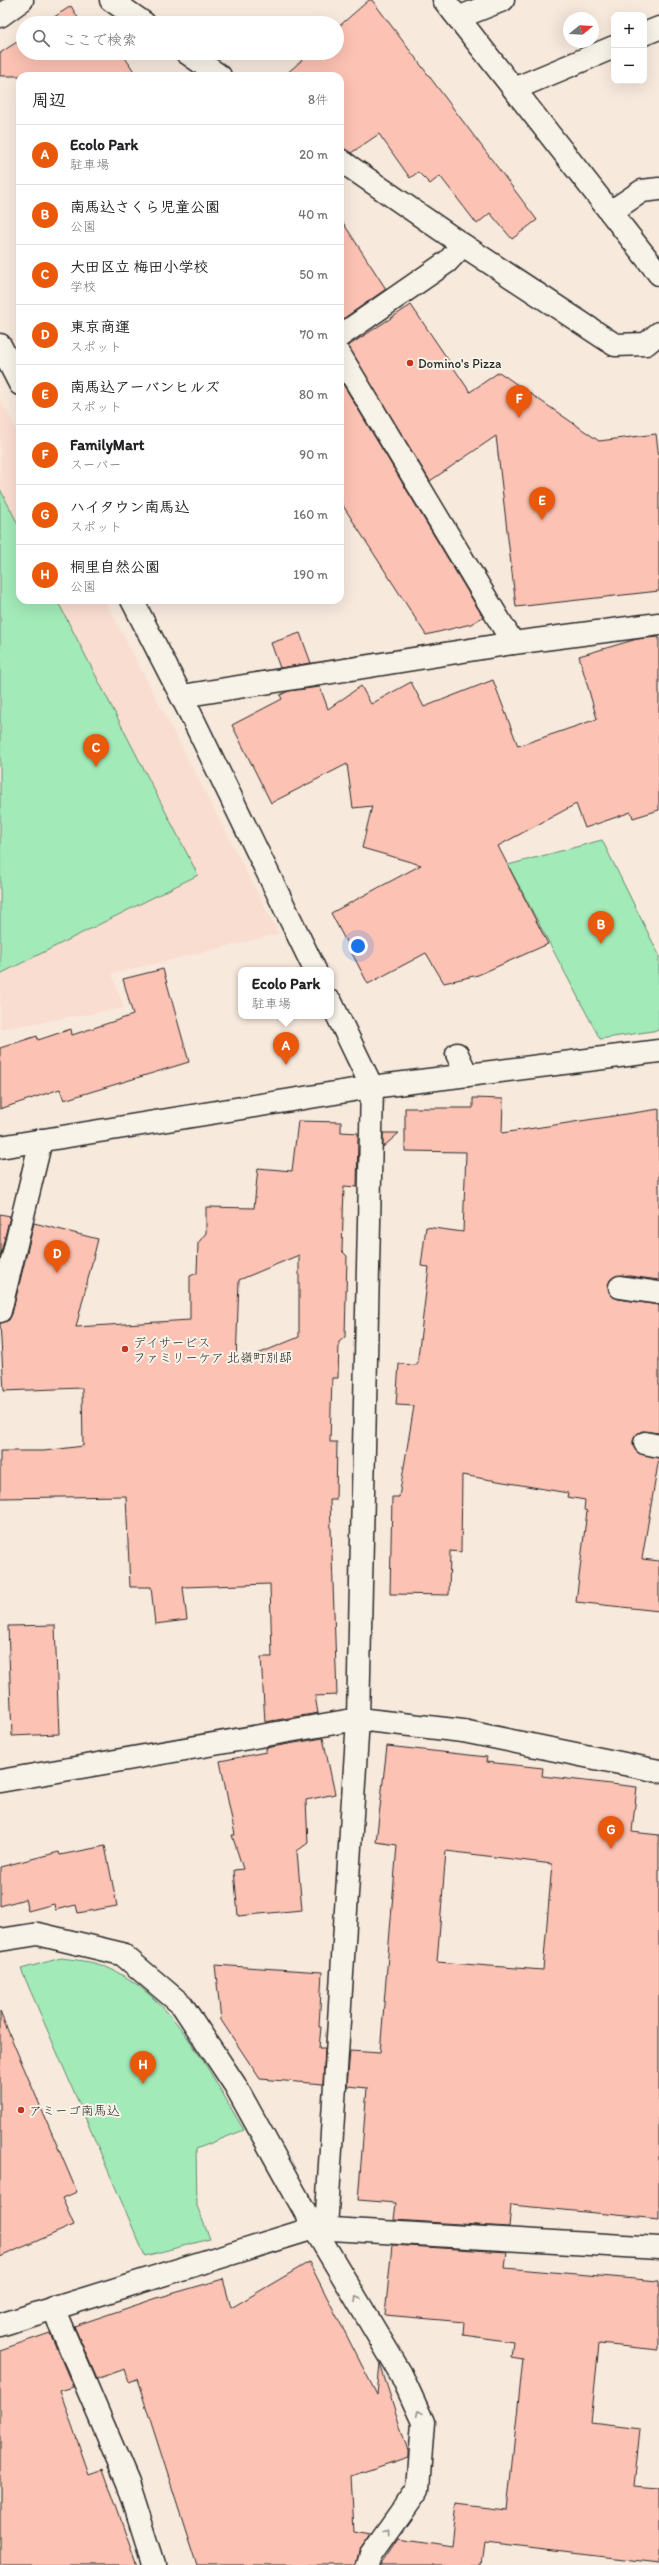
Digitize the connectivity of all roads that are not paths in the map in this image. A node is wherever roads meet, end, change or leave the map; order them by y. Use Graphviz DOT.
graph roads {
  1 [pos="22,0"];
  2 [pos="111,0"];
  3 [pos="444,0"];
  4 [pos="503,0"];
  5 [pos="0,16"];
  6 [pos="134,16"];
  7 [pos="460,17"];
  8 [pos="659,28"];
  9 [pos="647,33"];
  10 [pos="612,48"];
  11 [pos="197,60"];
  12 [pos="214,72"];
  13 [pos="514,88"];
  14 [pos="344,163"];
  15 [pos="659,189"];
  16 [pos="612,211"];
  17 [pos="463,245"];
  18 [pos="659,274"];
  19 [pos="344,333"];
  20 [pos="659,333"];
  21 [pos="0,346"];
  22 [pos="344,362"];
  23 [pos="16,376"];
  24 [pos="134,604"];
  25 [pos="659,624"];
  26 [pos="513,643"];
  27 [pos="182,696"];
  28 [pos="315,967"];
  29 [pos="334,1008"];
  30 [pos="659,1051"];
  31 [pos="457,1054"];
  32 [pos="468,1075"];
  33 [pos="372,1087"];
  34 [pos="41,1140"];
  35 [pos="0,1147"];
  36 [pos="620,1287"];
  37 [pos="659,1293"];
  38 [pos="0,1311"];
  39 [pos="358,1719"];
  40 [pos="659,1771"];
  41 [pos="0,1782"];
  42 [pos="0,1940"];
  43 [pos="320,2228"];
  44 [pos="659,2248"];
  45 [pos="53,2308"];
  46 [pos="0,2325"];
  47 [pos="154,2565"];
  48 [pos="368,2565"];
  1 -- 5 [label="street"];
  2 -- 6 [label="street"];
  3 -- 7 [label="street"];
  4 -- 7 [label="street"];
  7 -- 13 [label="street"];
  8 -- 9 [label="street"];
  10 -- 13 [label="street"];
  11 -- 12 [label="street"];
  13 -- 16 [label="street"];
  14 -- 17 [label="street"];
  15 -- 16 [label="street"];
  16 -- 18 [label="street"];
  17 -- 19 [label="street"];
  17 -- 20 [label="street"];
  21 -- 23 [label="street"];
  22 -- 26 [label="street"];
  24 -- 27 [label="street"];
  25 -- 26 [label="street"];
  26 -- 27 [label="street"];
  27 -- 28 [label="street"];
  29 -- 33 [label="street"];
  30 -- 32 [label="street"];
  31 -- 32 [label="street"];
  32 -- 33 [label="street"];
  33 -- 34 [label="street"];
  33 -- 39 [label="street"];
  34 -- 35 [label="street"];
  34 -- 38 [label="street"];
  36 -- 37 [label="street"];
  39 -- 40 [label="street"];
  39 -- 41 [label="street"];
  39 -- 43 [label="street"];
  42 -- 43 [label="street"];
  43 -- 44 [label="street"];
  43 -- 45 [label="street"];
  48 -- 43 [label="street, one-way"];
  45 -- 46 [label="street"];
  45 -- 47 [label="street"];
}
